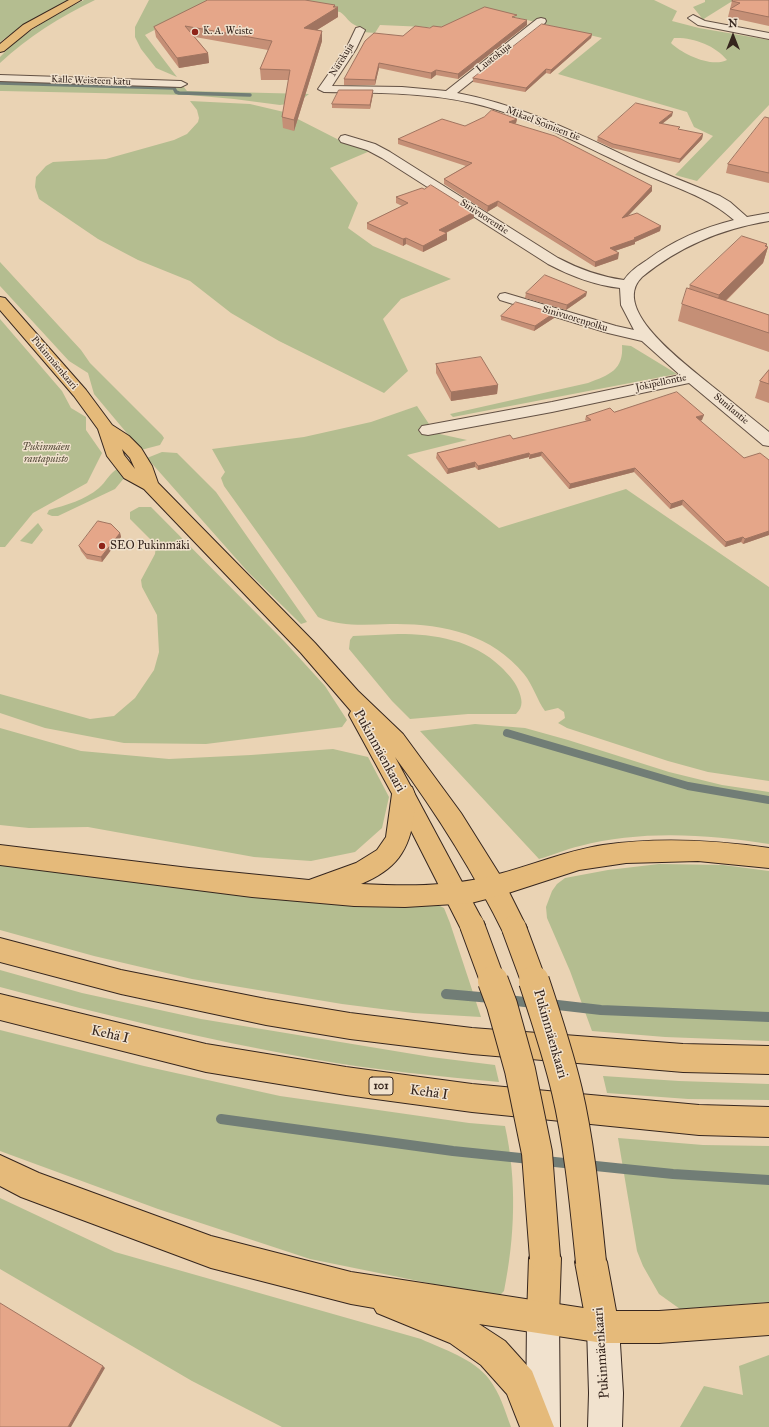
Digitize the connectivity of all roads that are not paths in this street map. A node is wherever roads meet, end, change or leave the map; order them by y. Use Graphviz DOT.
graph roads {
  1 [pos="76,0"];
  2 [pos="693,18"];
  3 [pos="541,21"];
  4 [pos="360,30"];
  5 [pos="769,36"];
  6 [pos="0,49"];
  7 [pos="0,78"];
  8 [pos="181,84"];
  9 [pos="324,89"];
  10 [pos="448,95"];
  11 [pos="345,139"];
  12 [pos="769,217"];
  13 [pos="744,221"];
  14 [pos="627,285"];
  15 [pos="505,297"];
  16 [pos="0,301"];
  17 [pos="647,337"];
  18 [pos="692,377"];
  19 [pos="428,430"];
  20 [pos="769,441"];
  21 [pos="350,697"];
  22 [pos="404,794"];
  23 [pos="0,855"];
  24 [pos="769,858"];
  25 [pos="494,888"];
  26 [pos="306,891"];
  27 [pos="455,894"];
  28 [pos="0,950"];
  29 [pos="0,1007"];
  30 [pos="769,1060"];
  31 [pos="769,1122"];
  32 [pos="0,1170"];
  33 [pos="351,1288"];
  34 [pos="543,1317"];
  35 [pos="769,1319"];
  36 [pos="603,1327"];
  37 [pos="537,1427"];
  38 [pos="543,1427"];
  39 [pos="605,1427"];
  1 -- 6 [label="main road"];
  2 -- 5 [label="street"];
  3 -- 10 [label="street, Lustokuja"];
  4 -- 9 [label="street, Närekuja"];
  7 -- 8 [label="street, Kalle Weisteen katu"];
  9 -- 10 [label="street, Mikael Soinisen tie"];
  10 -- 13 [label="street, Mikael Soinisen tie"];
  11 -- 14 [label="street, Sinivuorentie"];
  12 -- 13 [label="street"];
  13 -- 14 [label="street"];
  14 -- 17 [label="street, Jokipellontie"];
  15 -- 17 [label="street, Sinivuorenpolku"];
  16 -- 21 [label="main road, Pukinmäenkaari"];
  17 -- 18 [label="street, Jokipellontie"];
  18 -- 19 [label="street, Jokipellontie"];
  18 -- 20 [label="street, Sunilantie"];
  21 -- 22 [label="main road, Pukinmäenkaari"];
  21 -- 25 [label="main road, Pukinmäenkaari"];
  22 -- 26 [label="main road"];
  22 -- 27 [label="main road, Pukinmäenkaari"];
  23 -- 26 [label="main road"];
  24 -- 25 [label="main road"];
  25 -- 27 [label="main road"];
  25 -- 36 [label="main road, Pukinmäenkaari, bridge"];
  26 -- 27 [label="main road"];
  27 -- 34 [label="main road, Pukinmäenkaari, bridge"];
  28 -- 30 [label="main road"];
  29 -- 31 [label="main road, Kehä I / 101"];
  32 -- 33 [label="main road"];
  33 -- 34 [label="main road"];
  33 -- 37 [label="main road"];
  34 -- 36 [label="main road"];
  34 -- 38 [label="street, Pukinmäenkaari"];
  35 -- 36 [label="main road"];
  36 -- 39 [label="street, Pukinmäenkaari"];
}
